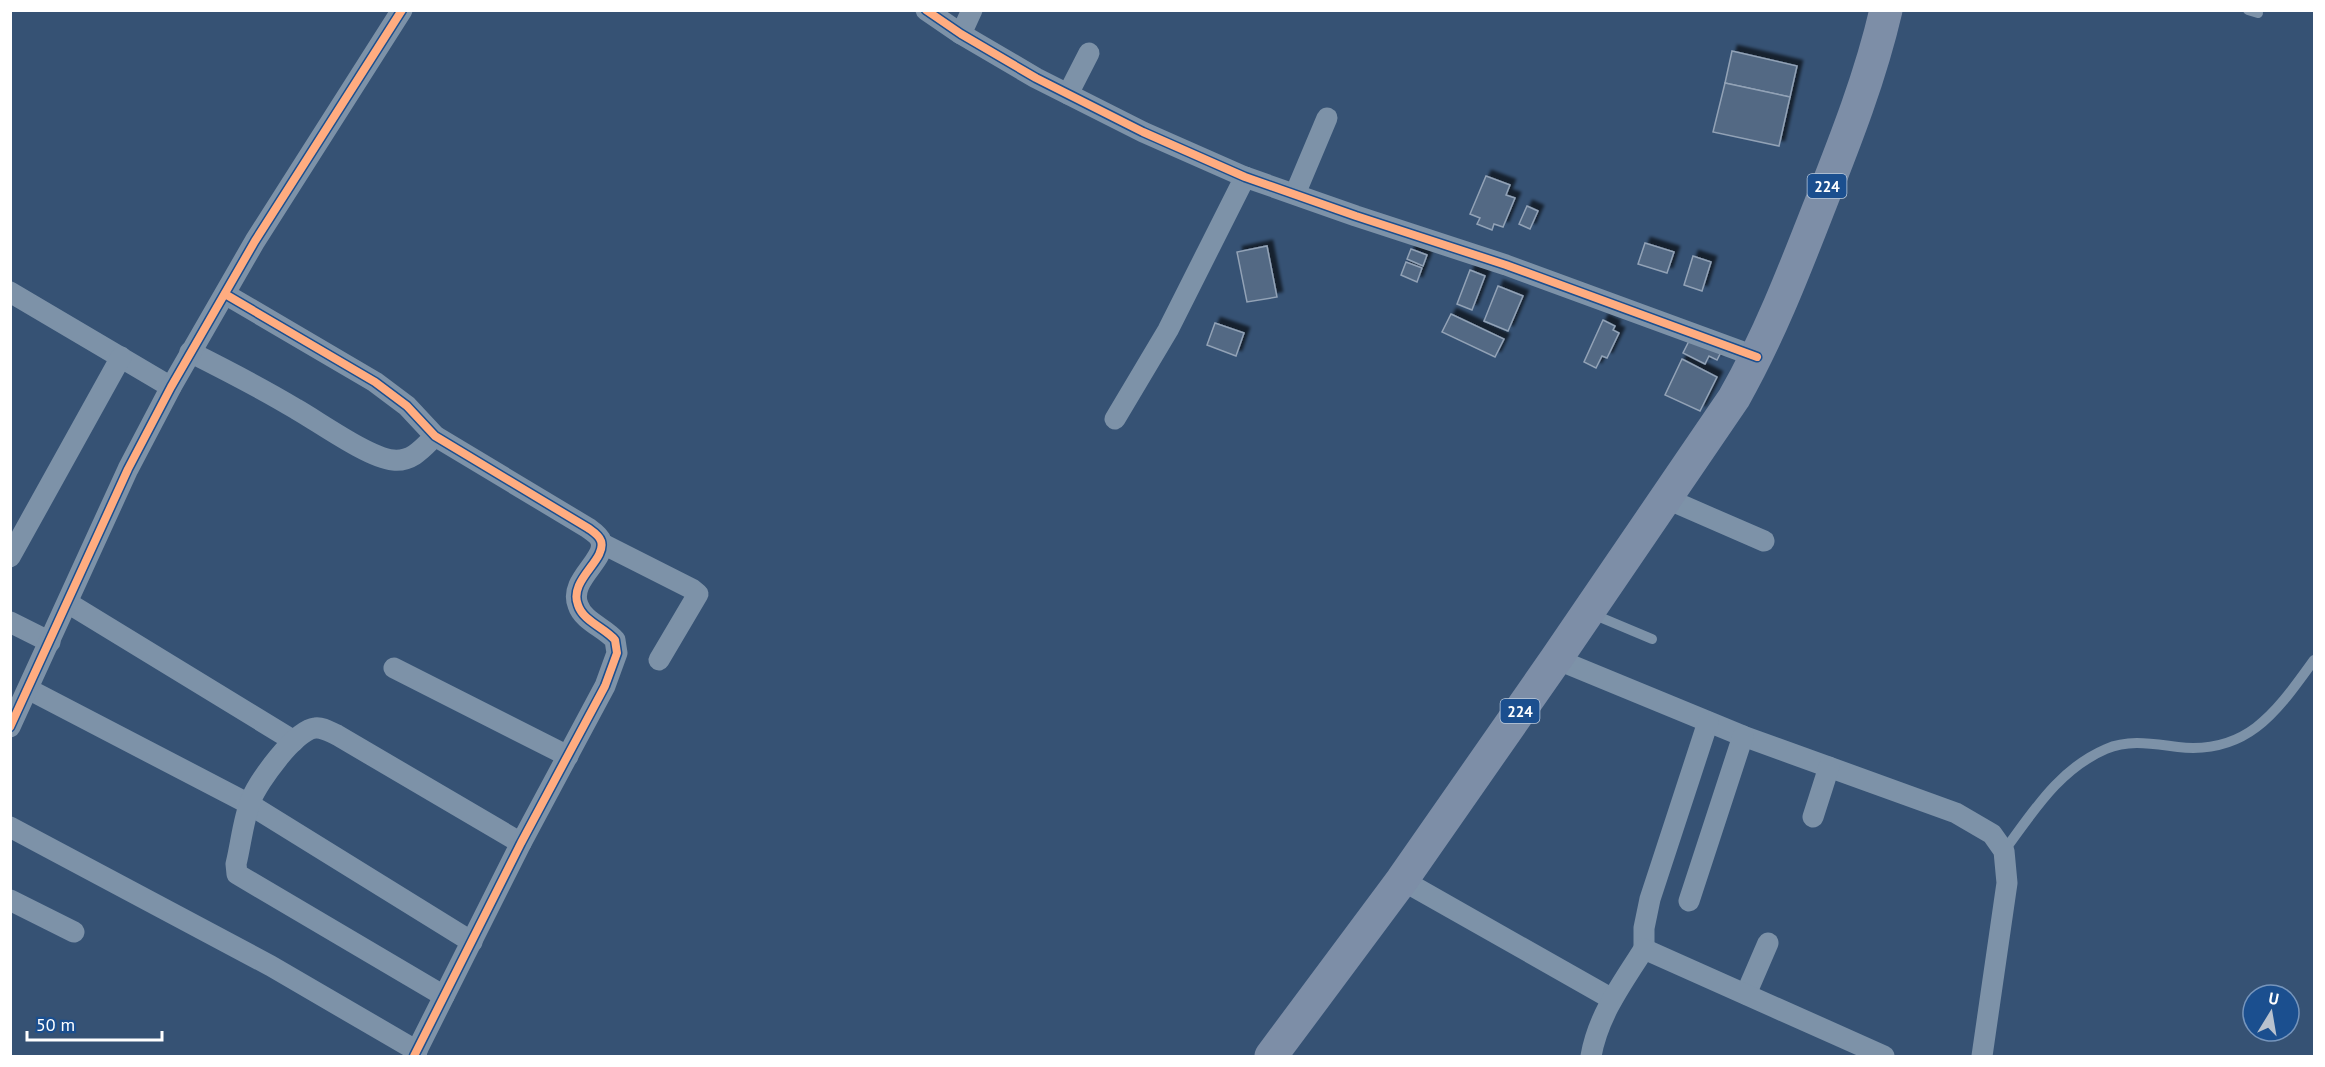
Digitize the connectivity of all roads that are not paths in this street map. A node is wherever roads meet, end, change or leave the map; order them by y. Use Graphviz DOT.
graph roads {
  1 [pos="402,10"];
  2 [pos="926,10"];
  3 [pos="972,10"];
  4 [pos="1886,10"];
  5 [pos="961,34"];
  6 [pos="1089,53"];
  7 [pos="1068,94"];
  8 [pos="1327,118"];
  9 [pos="1245,177"];
  10 [pos="1295,194"];
  11 [pos="10,292"];
  12 [pos="225,294"];
  13 [pos="190,352"];
  14 [pos="120,357"];
  15 [pos="1757,357"];
  16 [pos="171,387"];
  17 [pos="1115,419"];
  18 [pos="435,436"];
  19 [pos="1665,498"];
  20 [pos="1764,541"];
  21 [pos="601,543"];
  22 [pos="10,557"];
  23 [pos="68,603"];
  24 [pos="1587,612"];
  25 [pos="10,622"];
  26 [pos="1652,639"];
  27 [pos="50,642"];
  28 [pos="1556,659"];
  29 [pos="659,660"];
  30 [pos="2314,660"];
  31 [pos="394,668"];
  32 [pos="28,688"];
  33 [pos="1708,722"];
  34 [pos="10,727"];
  35 [pos="1743,736"];
  36 [pos="294,741"];
  37 [pos="568,756"];
  38 [pos="1829,767"];
  39 [pos="249,804"];
  40 [pos="1813,817"];
  41 [pos="10,827"];
  42 [pos="520,843"];
  43 [pos="2004,851"];
  44 [pos="1402,880"];
  45 [pos="10,900"];
  46 [pos="1689,901"];
  47 [pos="74,932"];
  48 [pos="472,942"];
  49 [pos="1768,943"];
  50 [pos="1644,950"];
  51 [pos="1746,994"];
  52 [pos="444,996"];
  53 [pos="1612,999"];
  54 [pos="416,1054"];
  55 [pos="1271,1056"];
  56 [pos="1591,1056"];
  57 [pos="1884,1056"];
  58 [pos="1982,1056"];
  1 -- 12 [label="street"];
  2 -- 5 [label="street"];
  3 -- 5 [label="street"];
  4 -- 15 [label="main road, 224"];
  5 -- 7 [label="street"];
  6 -- 7 [label="street"];
  7 -- 9 [label="street"];
  8 -- 10 [label="street"];
  9 -- 10 [label="street"];
  9 -- 17 [label="street"];
  10 -- 15 [label="street"];
  11 -- 14 [label="street"];
  12 -- 13 [label="street"];
  12 -- 18 [label="street"];
  13 -- 16 [label="street"];
  13 -- 18 [label="street"];
  14 -- 16 [label="street"];
  14 -- 22 [label="street"];
  15 -- 19 [label="main road, 224"];
  16 -- 23 [label="street"];
  18 -- 21 [label="street"];
  19 -- 20 [label="street"];
  19 -- 24 [label="main road, 224"];
  21 -- 29 [label="street"];
  21 -- 37 [label="street"];
  23 -- 27 [label="street"];
  23 -- 36 [label="street"];
  24 -- 26 [label="lane"];
  24 -- 28 [label="main road, 224"];
  25 -- 27 [label="street"];
  27 -- 32 [label="street"];
  28 -- 33 [label="street"];
  28 -- 44 [label="main road, 224"];
  30 -- 43 [label="lane"];
  31 -- 37 [label="street"];
  32 -- 34 [label="street"];
  32 -- 39 [label="street"];
  33 -- 35 [label="street"];
  33 -- 50 [label="street"];
  35 -- 38 [label="street"];
  35 -- 46 [label="street"];
  36 -- 39 [label="street"];
  36 -- 42 [label="street"];
  37 -- 42 [label="street"];
  38 -- 40 [label="street"];
  38 -- 43 [label="street"];
  39 -- 48 [label="street"];
  39 -- 52 [label="street"];
  41 -- 54 [label="street"];
  42 -- 48 [label="street"];
  43 -- 58 [label="street"];
  44 -- 53 [label="street"];
  44 -- 55 [label="main road, 224"];
  45 -- 47 [label="street"];
  48 -- 52 [label="street"];
  49 -- 51 [label="street"];
  50 -- 51 [label="street"];
  50 -- 53 [label="street"];
  51 -- 57 [label="street"];
  52 -- 54 [label="street"];
  53 -- 56 [label="street"];
}
